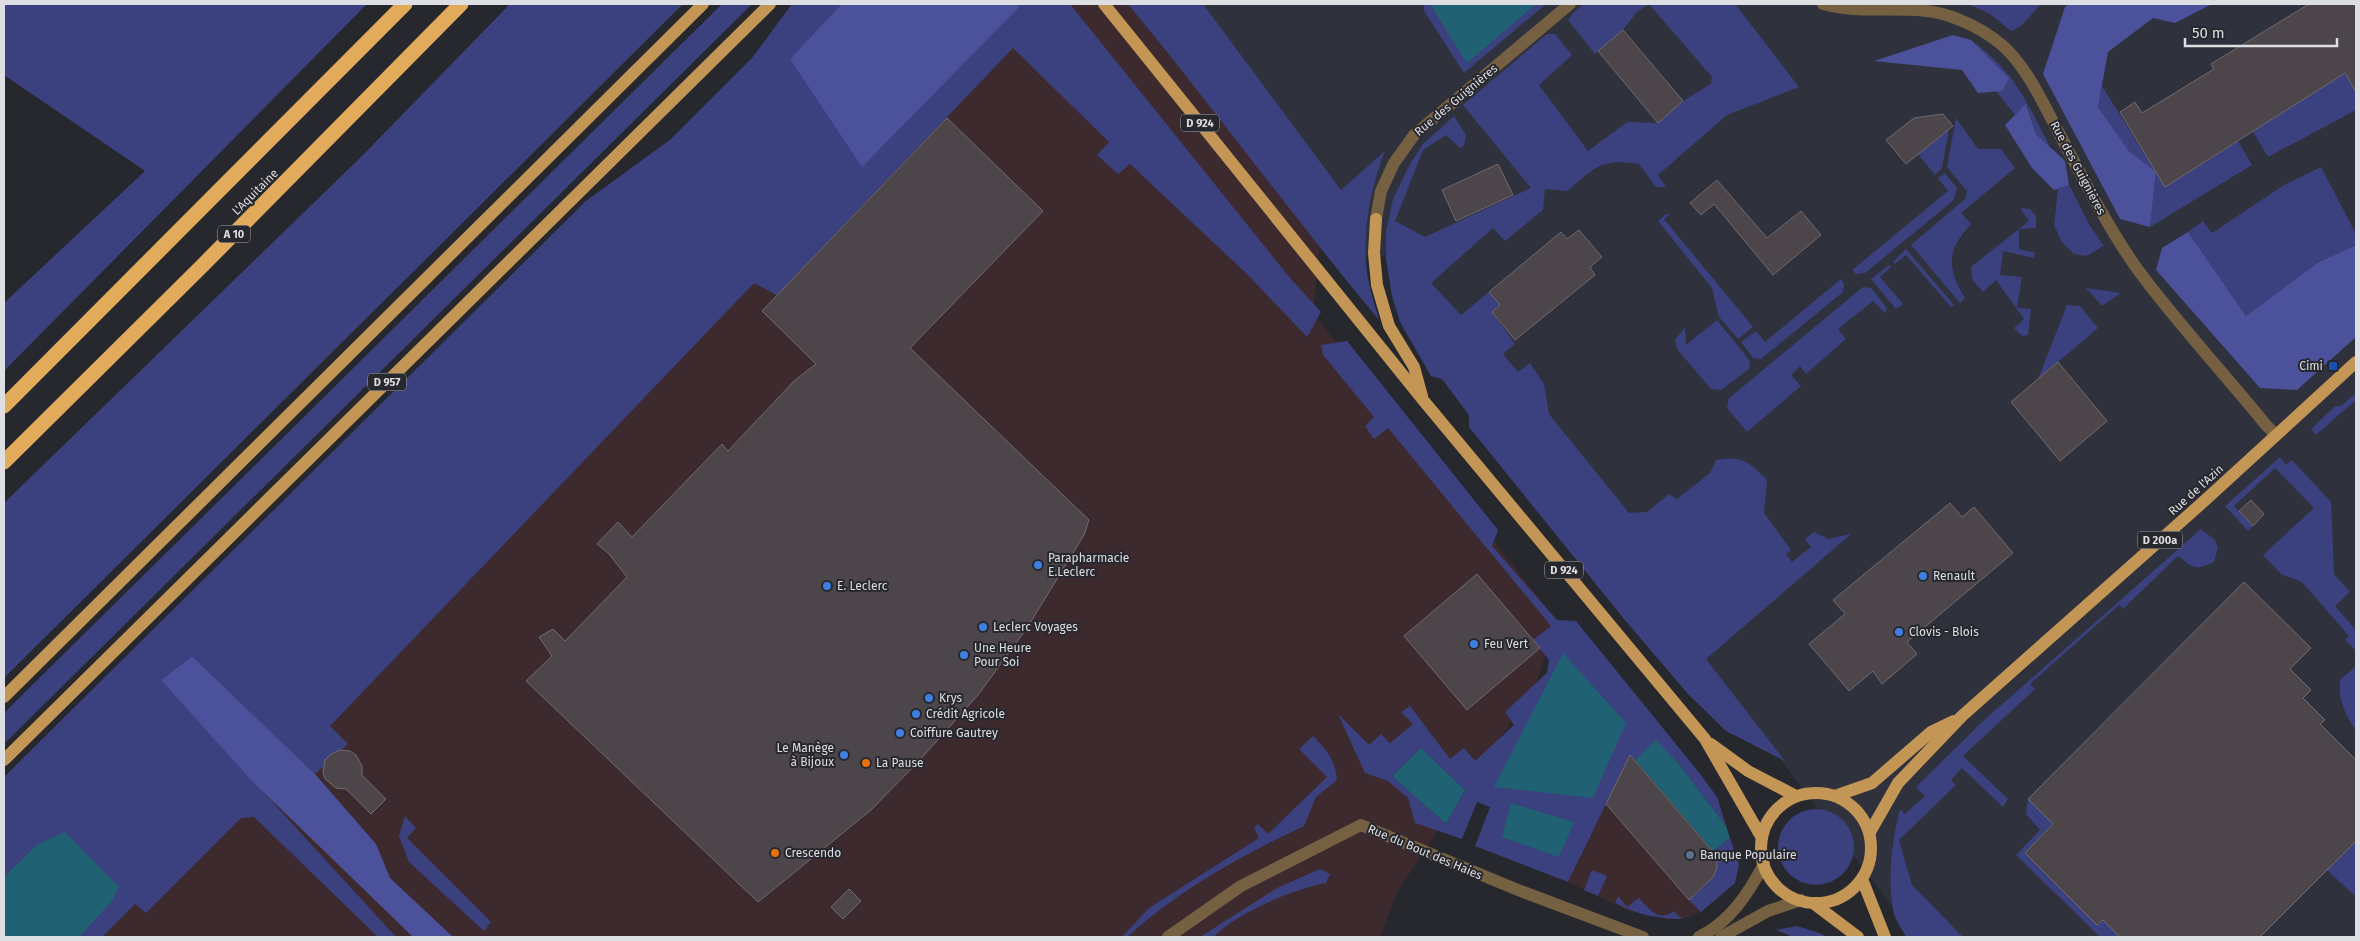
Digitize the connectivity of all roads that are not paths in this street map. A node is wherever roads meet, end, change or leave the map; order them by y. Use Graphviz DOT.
graph roads {
  1 [pos="405,4"];
  2 [pos="461,4"];
  3 [pos="703,4"];
  4 [pos="770,4"];
  5 [pos="1104,4"];
  6 [pos="1570,4"];
  7 [pos="1823,4"];
  8 [pos="1376,219"];
  9 [pos="2356,362"];
  10 [pos="1423,400"];
  11 [pos="4,406"];
  12 [pos="2276,435"];
  13 [pos="4,462"];
  14 [pos="4,697"];
  15 [pos="1962,716"];
  16 [pos="1705,739"];
  17 [pos="4,760"];
  18 [pos="1796,796"];
  19 [pos="1835,796"];
  20 [pos="1870,832"];
  21 [pos="1762,838"];
  22 [pos="1764,864"];
  23 [pos="1862,879"];
  24 [pos="1807,901"];
  25 [pos="1168,937"];
  26 [pos="1643,937"];
  27 [pos="1699,937"];
  28 [pos="1721,937"];
  29 [pos="1858,937"];
  30 [pos="1885,937"];
  1 -- 11 [label="highway, L'Aquitaine"];
  2 -- 13 [label="highway, L'Aquitaine / A 10"];
  3 -- 14 [label="main road"];
  4 -- 17 [label="main road, D 957"];
  5 -- 10 [label="main road, D 924"];
  6 -- 8 [label="street, Rue des Guignières"];
  7 -- 12 [label="street, Rue des Guignières"];
  8 -- 10 [label="main road"];
  9 -- 12 [label="main road, Rue de l'Azin / D 200a"];
  10 -- 16 [label="main road, D 924"];
  12 -- 15 [label="main road, Rue de l'Azin / D 200a"];
  15 -- 19 [label="main road, Rue de l'Azin / D 200a"];
  15 -- 20 [label="main road, Rue de l'Azin / D 200a"];
  16 -- 18 [label="main road, D 924"];
  16 -- 21 [label="main road, D 924"];
  18 -- 19 [label="main road"];
  18 -- 21 [label="main road, D 924"];
  19 -- 20 [label="main road"];
  20 -- 23 [label="main road"];
  21 -- 22 [label="main road, D 924"];
  22 -- 24 [label="main road, D 924"];
  22 -- 27 [label="street"];
  23 -- 24 [label="main road"];
  23 -- 30 [label="main road"];
  24 -- 28 [label="street"];
  24 -- 29 [label="main road, D 924"];
  25 -- 26 [label="street, Rue du Bout des Haies"];
}
